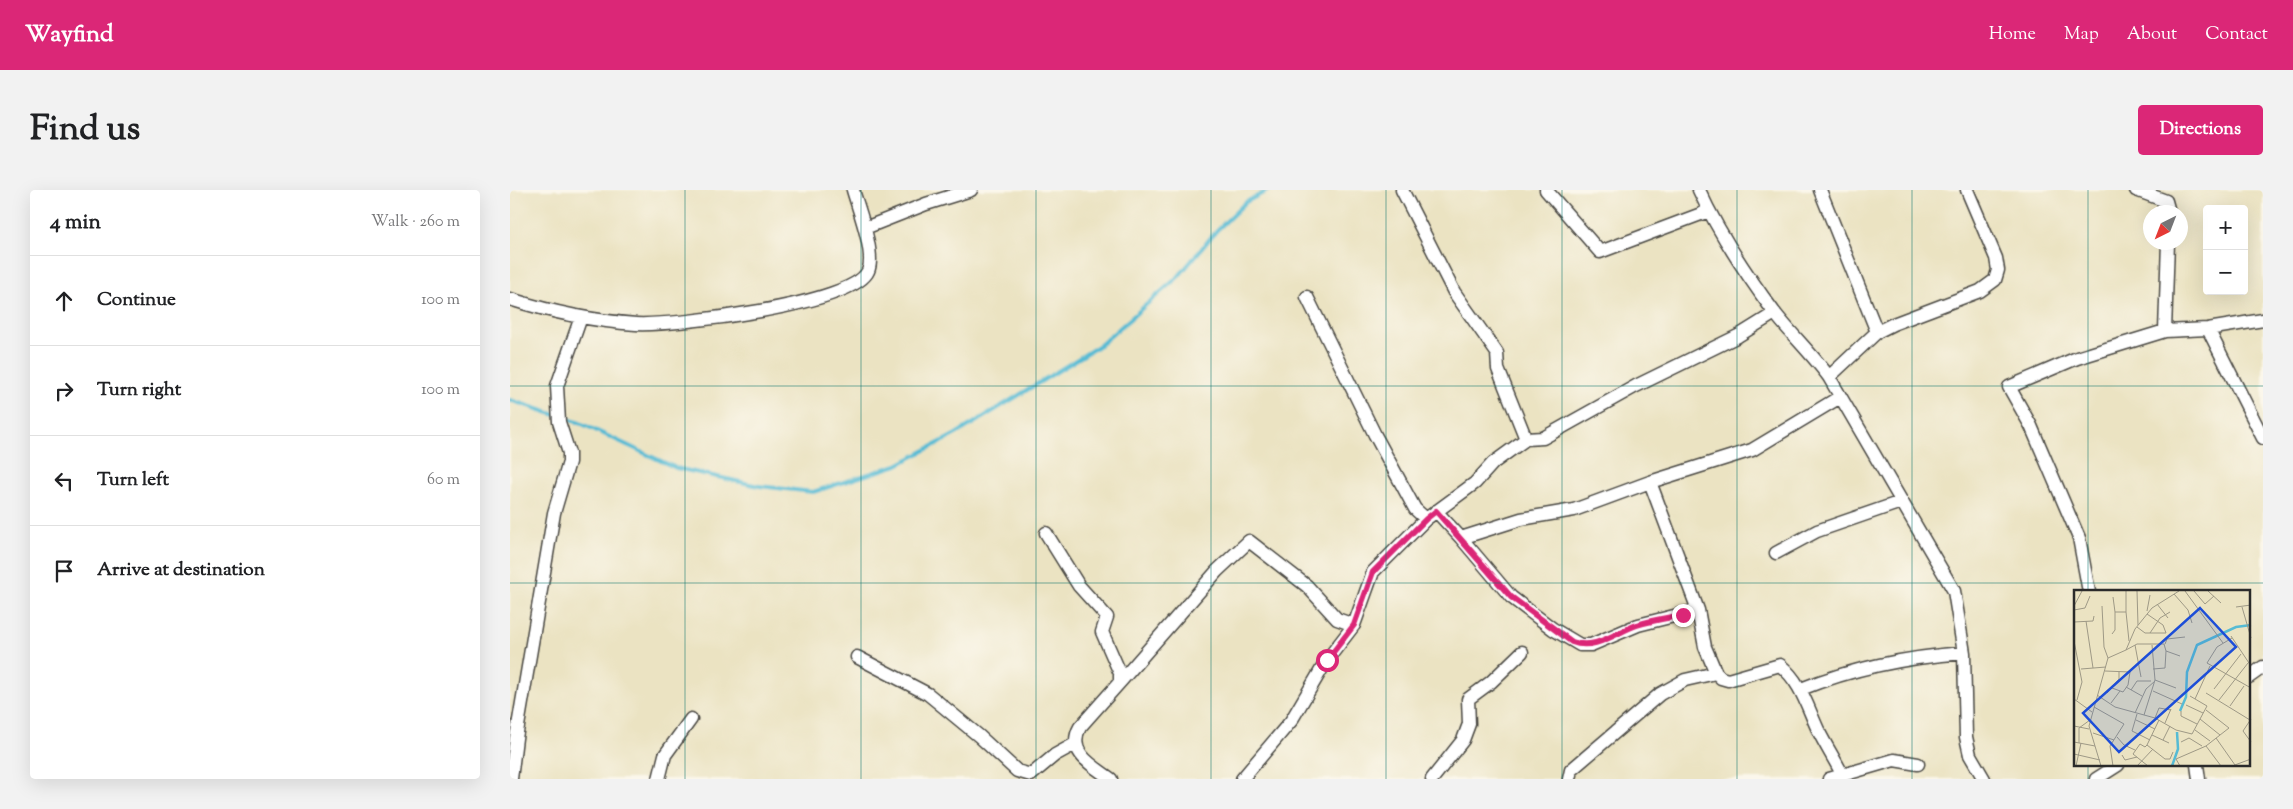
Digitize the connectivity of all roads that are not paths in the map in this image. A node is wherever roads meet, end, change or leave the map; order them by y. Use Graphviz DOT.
graph roads {
  1 [pos="853,190"];
  2 [pos="971,190"];
  3 [pos="1402,190"];
  4 [pos="1546,190"];
  5 [pos="1699,190"];
  6 [pos="1820,190"];
  7 [pos="1967,190"];
  8 [pos="2136,190"];
  9 [pos="2167,205"];
  10 [pos="1709,211"];
  11 [pos="865,228"];
  12 [pos="2168,250"];
  13 [pos="1307,297"];
  14 [pos="510,299"];
  15 [pos="1775,313"];
  16 [pos="581,317"];
  17 [pos="2263,320"];
  18 [pos="2208,328"];
  19 [pos="2165,330"];
  20 [pos="1877,332"];
  21 [pos="1829,377"];
  22 [pos="1840,397"];
  23 [pos="2263,438"];
  24 [pos="1526,439"];
  25 [pos="1650,482"];
  26 [pos="1901,502"];
  27 [pos="1431,515"];
  28 [pos="1046,533"];
  29 [pos="1461,538"];
  30 [pos="1776,553"];
  31 [pos="2089,590"];
  32 [pos="1698,610"];
  33 [pos="1354,625"];
  34 [pos="1522,652"];
  35 [pos="1964,653"];
  36 [pos="857,657"];
  37 [pos="1716,673"];
  38 [pos="1120,682"];
  39 [pos="1801,689"];
  40 [pos="691,719"];
  41 [pos="1075,744"];
  42 [pos="1918,764"];
  43 [pos="2116,766"];
  44 [pos="2197,766"];
  45 [pos="1842,774"];
  46 [pos="512,779"];
  47 [pos="659,779"];
  48 [pos="1111,779"];
  49 [pos="1242,779"];
  50 [pos="1432,779"];
  51 [pos="1569,779"];
  52 [pos="1829,779"];
  53 [pos="1984,779"];
  54 [pos="2096,779"];
  55 [pos="2199,779"];
  1 -- 11 [label="street"];
  2 -- 11 [label="street"];
  3 -- 24 [label="street"];
  4 -- 10 [label="street"];
  5 -- 10 [label="street"];
  6 -- 20 [label="street"];
  7 -- 20 [label="street"];
  8 -- 9 [label="street"];
  10 -- 15 [label="street"];
  11 -- 16 [label="street"];
  12 -- 19 [label="street"];
  13 -- 27 [label="street"];
  14 -- 16 [label="street"];
  15 -- 21 [label="street"];
  15 -- 24 [label="street"];
  16 -- 46 [label="street"];
  17 -- 18 [label="street"];
  18 -- 19 [label="street"];
  18 -- 23 [label="street"];
  19 -- 31 [label="street"];
  20 -- 21 [label="street"];
  21 -- 22 [label="street"];
  22 -- 25 [label="street"];
  22 -- 26 [label="street"];
  24 -- 27 [label="street"];
  25 -- 29 [label="street"];
  25 -- 32 [label="street"];
  26 -- 30 [label="street"];
  26 -- 35 [label="street"];
  27 -- 29 [label="street"];
  27 -- 33 [label="street"];
  28 -- 38 [label="street"];
  29 -- 32 [label="street"];
  32 -- 37 [label="street"];
  33 -- 38 [label="street"];
  33 -- 49 [label="street"];
  34 -- 50 [label="street"];
  35 -- 39 [label="street"];
  35 -- 53 [label="street"];
  36 -- 41 [label="street"];
  37 -- 39 [label="street"];
  37 -- 51 [label="street"];
  38 -- 41 [label="street"];
  39 -- 45 [label="street"];
  40 -- 47 [label="street"];
  41 -- 48 [label="street"];
  42 -- 45 [label="street"];
  43 -- 54 [label="street"];
  44 -- 55 [label="street"];
  45 -- 52 [label="street"];
}
